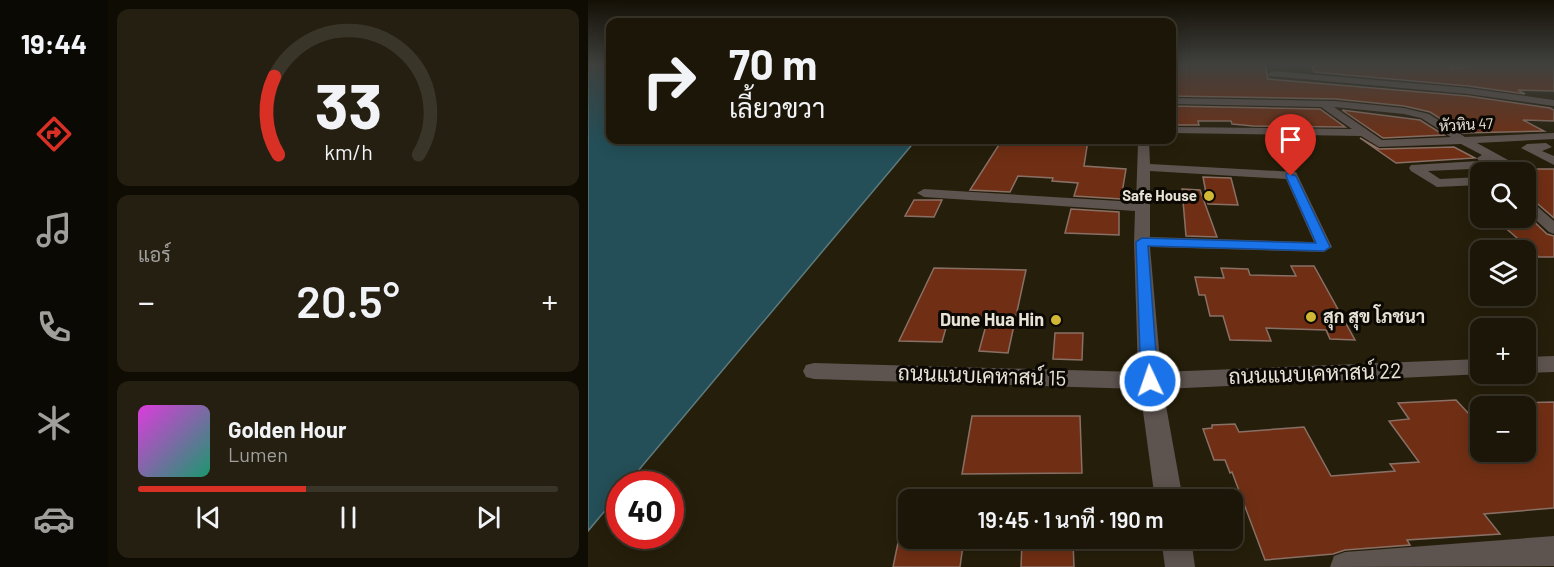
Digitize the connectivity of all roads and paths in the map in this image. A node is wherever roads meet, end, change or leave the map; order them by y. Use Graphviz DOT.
graph roads {
  1 [pos="1460,90"];
  2 [pos="1176,101"];
  3 [pos="1554,104"];
  4 [pos="1324,105"];
  5 [pos="1176,129"];
  6 [pos="1364,133"];
  7 [pos="1554,136"];
  8 [pos="1532,137"];
  9 [pos="1457,141"];
  10 [pos="1144,144"];
  11 [pos="1554,147"];
  12 [pos="1554,161"];
  13 [pos="1498,162"];
  14 [pos="1470,165"];
  15 [pos="1143,167"];
  16 [pos="1470,181"];
  17 [pos="924,193"];
  18 [pos="1142,207"];
  19 [pos="1536,213"];
  20 [pos="1554,229"];
  21 [pos="1142,242"];
  22 [pos="1554,364"];
  23 [pos="1536,365"];
  24 [pos="1470,367"];
  25 [pos="814,370"];
  26 [pos="1150,381"];
  27 [pos="1167,489"];
  28 [pos="1178,549"];
  29 [pos="1554,551"];
  30 [pos="1180,567"];
  31 [pos="1346,567"];
  1 -- 3 [label="street"];
  2 -- 4 [label="street"];
  4 -- 6 [label="street"];
  4 -- 9 [label="street"];
  5 -- 6 [label="street"];
  6 -- 9 [label="street, หัวหิน 47"];
  7 -- 8 [label="street, หัวหิน 47"];
  8 -- 9 [label="street, หัวหิน 47"];
  8 -- 11 [label="street"];
  9 -- 13 [label="street"];
  10 -- 15 [label="street"];
  11 -- 12 [label="street"];
  14 -- 16 [label="street"];
  15 -- 18 [label="street"];
  15 -- 21 [label="street"];
  17 -- 18 [label="street"];
  18 -- 21 [label="street"];
  19 -- 20 [label="street"];
  21 -- 26 [label="street"];
  22 -- 23 [label="street"];
  24 -- 26 [label="street, ถนนแนบเคหาสน์ 22"];
  25 -- 26 [label="street, ถนนแนบเคหาสน์ 15"];
  26 -- 27 [label="street"];
  28 -- 30 [label="street"];
  29 -- 31 [label="street"];
}
